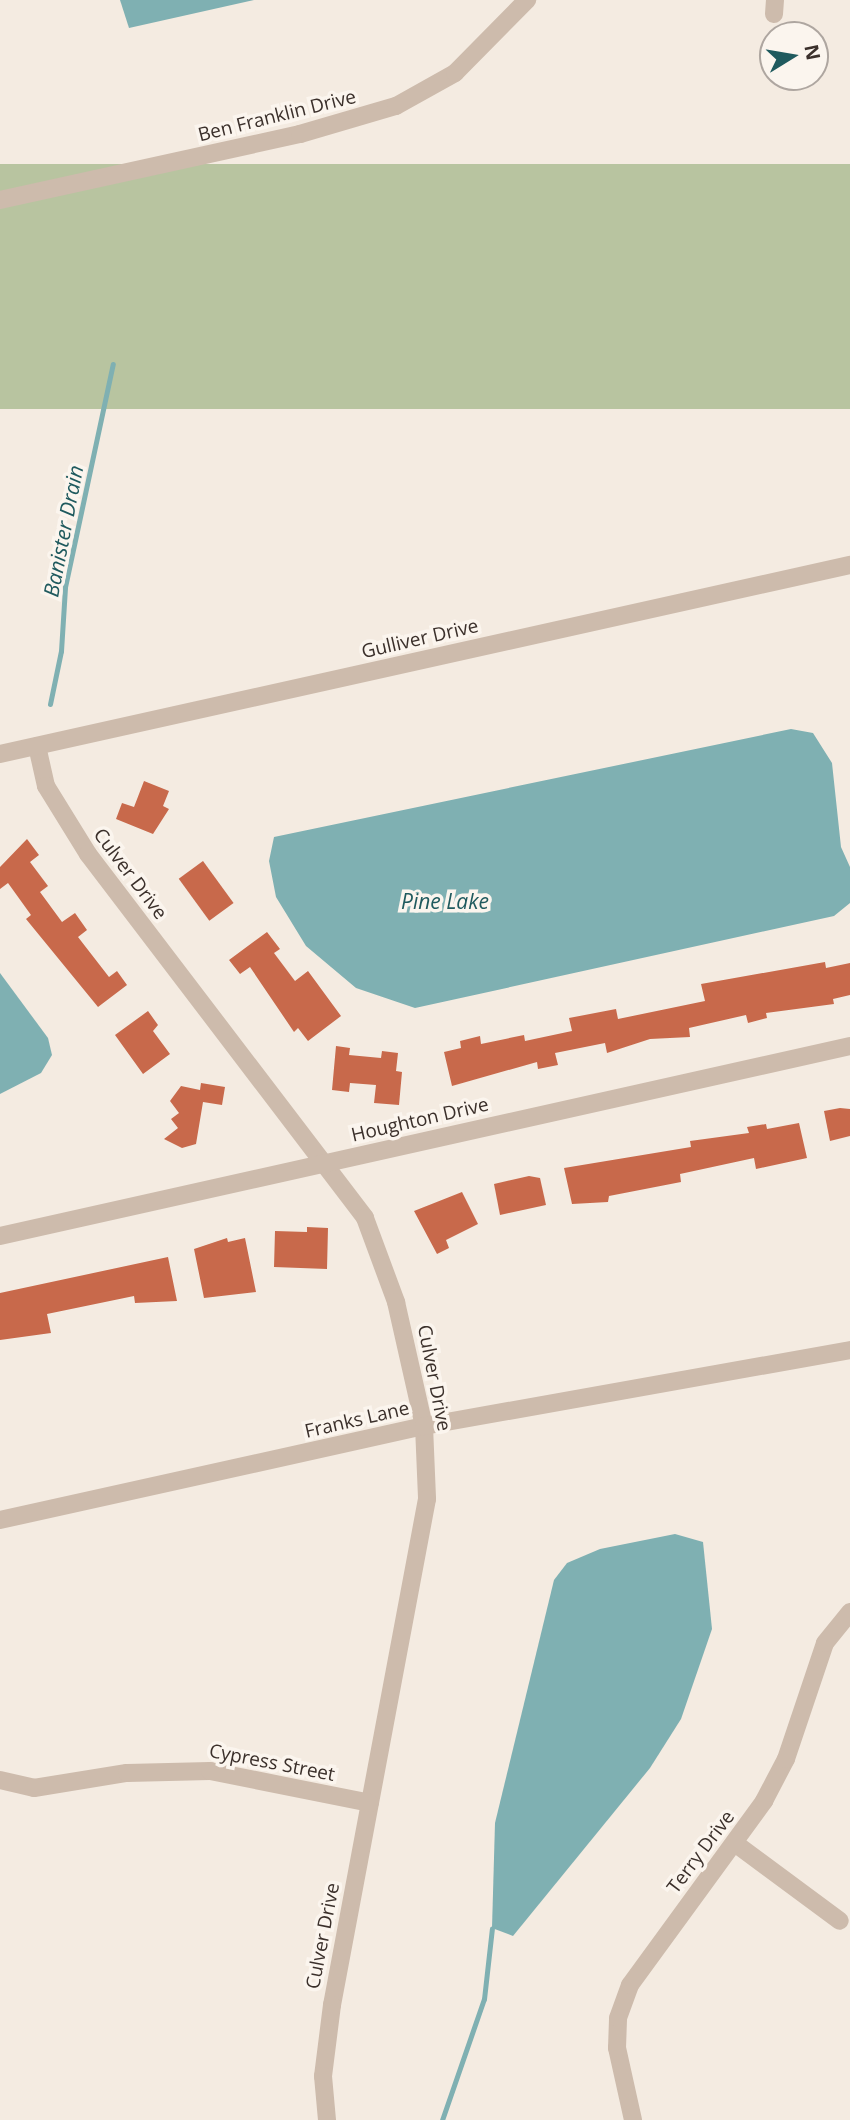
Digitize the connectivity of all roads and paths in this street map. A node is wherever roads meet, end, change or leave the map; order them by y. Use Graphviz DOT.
graph roads {
  1 [pos="527,0"];
  2 [pos="0,199"];
  3 [pos="850,565"];
  4 [pos="37,746"];
  5 [pos="0,754"];
  6 [pos="850,1046"];
  7 [pos="323,1164"];
  8 [pos="0,1236"];
  9 [pos="850,1350"];
  10 [pos="424,1426"];
  11 [pos="0,1520"];
  12 [pos="850,1612"];
  13 [pos="0,1780"];
  14 [pos="370,1803"];
  15 [pos="736,1844"];
  16 [pos="840,1921"];
  17 [pos="327,2120"];
  18 [pos="633,2120"];
  1 -- 2 [label="street, Ben Franklin Drive"];
  3 -- 4 [label="street, Gulliver Drive"];
  4 -- 5 [label="street, Gulliver Drive"];
  4 -- 7 [label="street, Culver Drive"];
  6 -- 7 [label="street, Houghton Drive"];
  7 -- 8 [label="street, Houghton Drive"];
  7 -- 10 [label="street, Culver Drive"];
  9 -- 10 [label="street, Franks Lane"];
  10 -- 11 [label="street, Franks Lane"];
  10 -- 14 [label="street, Culver Drive"];
  12 -- 15 [label="street, Terry Drive"];
  13 -- 14 [label="street, Cypress Street"];
  14 -- 17 [label="street, Culver Drive"];
  15 -- 16 [label="street"];
  15 -- 18 [label="street, Terry Drive"];
}
